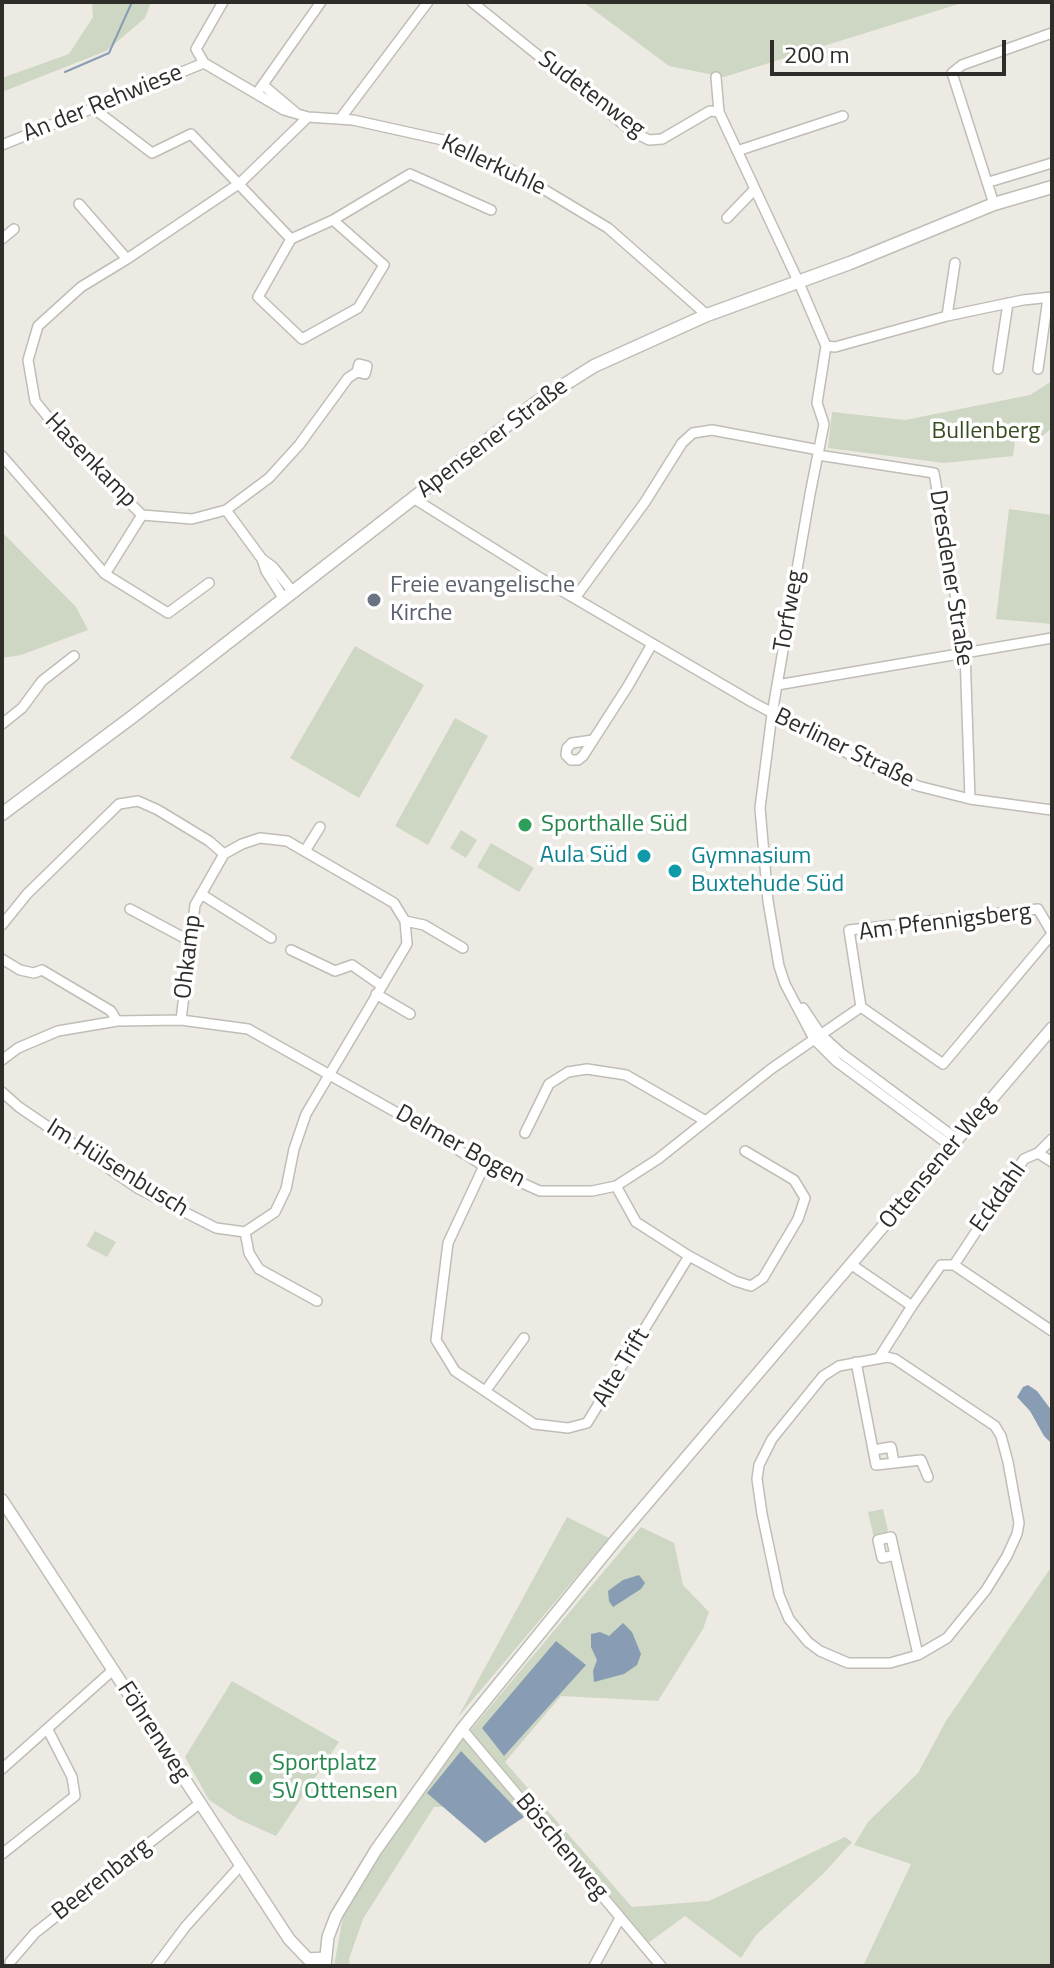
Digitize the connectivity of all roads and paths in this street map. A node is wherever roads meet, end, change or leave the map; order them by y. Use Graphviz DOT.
graph roads {
  1 [pos="223,2"];
  2 [pos="321,2"];
  3 [pos="428,2"];
  4 [pos="472,2"];
  5 [pos="1052,33"];
  6 [pos="204,63"];
  7 [pos="716,77"];
  8 [pos="260,89"];
  9 [pos="93,108"];
  10 [pos="719,112"];
  11 [pos="303,115"];
  12 [pos="843,116"];
  13 [pos="340,119"];
  14 [pos="2,145"];
  15 [pos="737,151"];
  16 [pos="1052,163"];
  17 [pos="989,182"];
  18 [pos="240,183"];
  19 [pos="1052,187"];
  20 [pos="755,189"];
  21 [pos="79,204"];
  22 [pos="994,204"];
  23 [pos="491,210"];
  24 [pos="727,218"];
  25 [pos="333,220"];
  26 [pos="14,229"];
  27 [pos="2,239"];
  28 [pos="291,239"];
  29 [pos="127,259"];
  30 [pos="955,263"];
  31 [pos="799,283"];
  32 [pos="1050,297"];
  33 [pos="1008,303"];
  34 [pos="707,315"];
  35 [pos="947,316"];
  36 [pos="826,346"];
  37 [pos="998,369"];
  38 [pos="1038,369"];
  39 [pos="357,372"];
  40 [pos="819,452"];
  41 [pos="2,456"];
  42 [pos="413,498"];
  43 [pos="226,510"];
  44 [pos="142,515"];
  45 [pos="105,574"];
  46 [pos="209,583"];
  47 [pos="288,596"];
  48 [pos="575,598"];
  49 [pos="1052,638"];
  50 [pos="652,644"];
  51 [pos="965,652"];
  52 [pos="74,656"];
  53 [pos="777,685"];
  54 [pos="772,714"];
  55 [pos="2,724"];
  56 [pos="593,740"];
  57 [pos="970,799"];
  58 [pos="1052,810"];
  59 [pos="2,814"];
  60 [pos="320,827"];
  61 [pos="305,851"];
  62 [pos="224,854"];
  63 [pos="201,894"];
  64 [pos="130,909"];
  65 [pos="405,921"];
  66 [pos="2,925"];
  67 [pos="1052,933"];
  68 [pos="271,938"];
  69 [pos="190,941"];
  70 [pos="463,948"];
  71 [pos="291,950"];
  72 [pos="2,959"];
  73 [pos="379,990"];
  74 [pos="861,1007"];
  75 [pos="410,1014"];
  76 [pos="181,1020"];
  77 [pos="117,1021"];
  78 [pos="1052,1028"];
  79 [pos="817,1037"];
  80 [pos="2,1060"];
  81 [pos="328,1073"];
  82 [pos="2,1092"];
  83 [pos="704,1120"];
  84 [pos="525,1133"];
  85 [pos="1052,1139"];
  86 [pos="955,1144"];
  87 [pos="745,1151"];
  88 [pos="1038,1153"];
  89 [pos="1052,1162"];
  90 [pos="484,1166"];
  91 [pos="616,1186"];
  92 [pos="245,1232"];
  93 [pos="689,1256"];
  94 [pos="852,1265"];
  95 [pos="954,1265"];
  96 [pos="317,1301"];
  97 [pos="912,1306"];
  98 [pos="1052,1331"];
  99 [pos="524,1338"];
  100 [pos="879,1358"];
  101 [pos="856,1362"];
  102 [pos="486,1390"];
  103 [pos="874,1450"];
  104 [pos="894,1462"];
  105 [pos="928,1477"];
  106 [pos="2,1500"];
  107 [pos="891,1537"];
  108 [pos="918,1655"];
  109 [pos="113,1670"];
  110 [pos="462,1729"];
  111 [pos="48,1730"];
  112 [pos="2,1769"];
  113 [pos="199,1804"];
  114 [pos="2,1854"];
  115 [pos="241,1865"];
  116 [pos="620,1918"];
  117 [pos="10,1962"];
  118 [pos="325,1962"];
  119 [pos="307,1963"];
  120 [pos="156,1966"];
  121 [pos="594,1966"];
  122 [pos="661,1966"];
  1 -- 6 [label="street"];
  2 -- 8 [label="street"];
  3 -- 13 [label="street"];
  4 -- 10 [label="street, Sudetenweg"];
  5 -- 17 [label="street"];
  6 -- 8 [label="street, Kellerkuhle"];
  6 -- 9 [label="street, An der Rehwiese"];
  7 -- 10 [label="street"];
  8 -- 11 [label="street, Kellerkuhle"];
  9 -- 14 [label="street, An der Rehwiese"];
  9 -- 18 [label="street"];
  10 -- 15 [label="street"];
  11 -- 13 [label="street, Kellerkuhle"];
  11 -- 18 [label="street, Hasenkamp"];
  12 -- 15 [label="street"];
  13 -- 34 [label="street, Kellerkuhle"];
  15 -- 20 [label="street"];
  16 -- 17 [label="street"];
  17 -- 22 [label="street"];
  18 -- 28 [label="street"];
  18 -- 29 [label="street, Hasenkamp"];
  19 -- 22 [label="main road, Apensener Straße"];
  20 -- 24 [label="street"];
  20 -- 31 [label="street"];
  21 -- 29 [label="street"];
  22 -- 31 [label="main road, Apensener Straße"];
  23 -- 25 [label="street"];
  25 -- 28 [label="street"];
  25 -- 28 [label="street"];
  26 -- 27 [label="street"];
  29 -- 44 [label="street, Hasenkamp"];
  30 -- 35 [label="street"];
  31 -- 34 [label="main road, Apensener Straße"];
  31 -- 36 [label="street"];
  32 -- 33 [label="street"];
  32 -- 38 [label="street"];
  33 -- 35 [label="street"];
  33 -- 37 [label="street"];
  34 -- 42 [label="main road, Apensener Straße"];
  35 -- 36 [label="street"];
  36 -- 40 [label="street, Torfweg"];
  39 -- 43 [label="street"];
  40 -- 48 [label="street"];
  40 -- 51 [label="street, Dresdener Straße"];
  40 -- 53 [label="street, Torfweg"];
  41 -- 45 [label="street"];
  42 -- 47 [label="main road, Apensener Straße"];
  42 -- 48 [label="street, Berliner Straße"];
  43 -- 44 [label="street, Hasenkamp"];
  43 -- 47 [label="street"];
  44 -- 45 [label="street"];
  45 -- 46 [label="street"];
  47 -- 59 [label="main road, Apensener Straße"];
  48 -- 50 [label="street, Berliner Straße"];
  49 -- 51 [label="street"];
  50 -- 54 [label="street, Berliner Straße"];
  50 -- 56 [label="street"];
  51 -- 53 [label="street"];
  51 -- 57 [label="street, Dresdener Straße"];
  52 -- 55 [label="street"];
  53 -- 54 [label="street, Torfweg"];
  54 -- 57 [label="street, Berliner Straße"];
  54 -- 79 [label="street, Torfweg"];
  57 -- 58 [label="street, Berliner Straße"];
  60 -- 61 [label="street"];
  61 -- 62 [label="street"];
  61 -- 65 [label="street"];
  62 -- 63 [label="street, Ohkamp"];
  62 -- 66 [label="street"];
  63 -- 68 [label="street, Ohkamp"];
  63 -- 69 [label="street, Ohkamp"];
  64 -- 69 [label="street"];
  65 -- 70 [label="street"];
  65 -- 73 [label="street"];
  67 -- 74 [label="street, Am Pfennigsberg"];
  67 -- 74 [label="street, Am Pfennigsberg"];
  69 -- 76 [label="street, Ohkamp"];
  71 -- 73 [label="street"];
  72 -- 77 [label="street"];
  73 -- 75 [label="street"];
  73 -- 81 [label="street"];
  74 -- 79 [label="street"];
  76 -- 77 [label="street, Delmer Bogen"];
  76 -- 81 [label="street, Delmer Bogen"];
  77 -- 80 [label="street, Delmer Bogen"];
  78 -- 86 [label="street, Ottensener Weg"];
  79 -- 83 [label="street, Delmer Bogen"];
  79 -- 86 [label="street, Torfweg"];
  81 -- 90 [label="street, Delmer Bogen"];
  81 -- 92 [label="street"];
  82 -- 92 [label="street, Im Hülsenbusch"];
  83 -- 84 [label="street"];
  83 -- 91 [label="street, Delmer Bogen"];
  85 -- 88 [label="street, Eckdahl"];
  86 -- 94 [label="street, Ottensener Weg"];
  87 -- 93 [label="street"];
  88 -- 89 [label="street"];
  88 -- 95 [label="street, Eckdahl"];
  90 -- 91 [label="street, Delmer Bogen"];
  90 -- 102 [label="street, Alte Trift"];
  91 -- 93 [label="street"];
  92 -- 96 [label="street"];
  93 -- 102 [label="street, Alte Trift"];
  94 -- 97 [label="street"];
  94 -- 110 [label="street, Ottensener Weg"];
  95 -- 97 [label="street, Eckdahl"];
  95 -- 98 [label="street"];
  97 -- 100 [label="street"];
  99 -- 102 [label="street"];
  100 -- 101 [label="street"];
  100 -- 108 [label="street"];
  101 -- 103 [label="street"];
  101 -- 108 [label="street"];
  103 -- 104 [label="street"];
  103 -- 104 [label="street"];
  104 -- 105 [label="street"];
  106 -- 109 [label="street, Föhrenweg"];
  107 -- 108 [label="street"];
  109 -- 111 [label="street"];
  109 -- 113 [label="street, Föhrenweg"];
  110 -- 116 [label="street, Böschenweg"];
  110 -- 118 [label="street, Ottensener Weg"];
  111 -- 112 [label="street"];
  111 -- 114 [label="street"];
  113 -- 115 [label="street, Föhrenweg"];
  113 -- 117 [label="street, Beerenbarg"];
  115 -- 119 [label="street, Föhrenweg"];
  115 -- 120 [label="street"];
  116 -- 121 [label="street"];
  116 -- 122 [label="street, Böschenweg"];
  118 -- 119 [label="street, Föhrenweg"];
}
